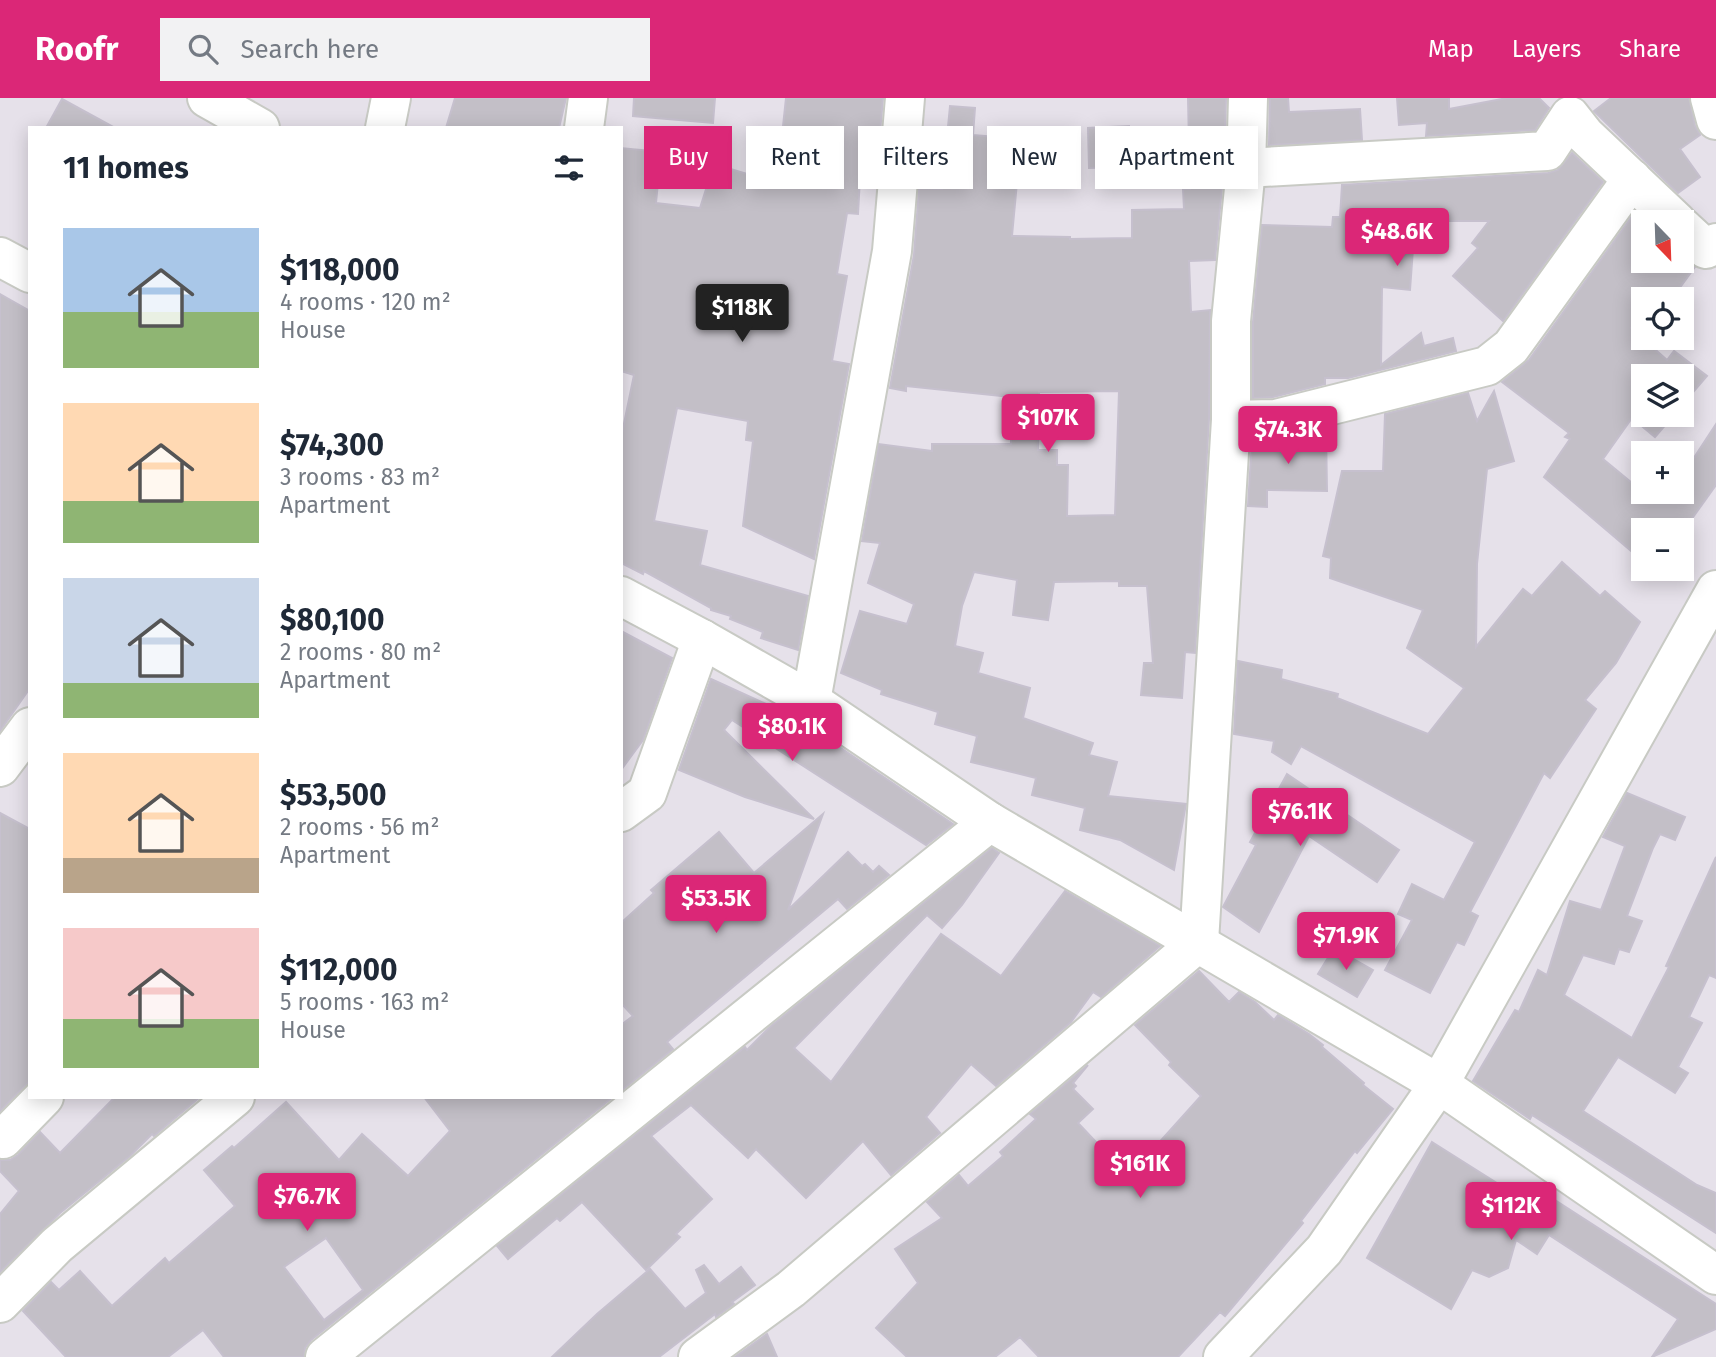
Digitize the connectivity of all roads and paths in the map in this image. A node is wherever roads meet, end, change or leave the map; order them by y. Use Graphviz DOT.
graph roads {
  1 [pos="207,98"];
  2 [pos="391,98"];
  3 [pos="588,98"];
  4 [pos="905,98"];
  5 [pos="1248,98"];
  6 [pos="1710,98"];
  7 [pos="1716,120"];
  8 [pos="256,126"];
  9 [pos="385,126"];
  10 [pos="584,126"];
  11 [pos="1247,126"];
  12 [pos="1258,167"];
  13 [pos="1632,179"];
  14 [pos="1244,189"];
  15 [pos="1664,210"];
  16 [pos="0,257"];
  17 [pos="28,272"];
  18 [pos="1231,420"];
  19 [pos="1716,590"];
  20 [pos="623,597"];
  21 [pos="702,639"];
  22 [pos="811,701"];
  23 [pos="28,730"];
  24 [pos="0,766"];
  25 [pos="623,811"];
  26 [pos="990,822"];
  27 [pos="1199,942"];
  28 [pos="1439,1084"];
  29 [pos="42,1099"];
  30 [pos="233,1099"];
  31 [pos="3,1139"];
  32 [pos="1716,1275"];
  33 [pos="0,1303"];
  34 [pos="325,1357"];
  35 [pos="698,1357"];
  36 [pos="1223,1357"];
  1 -- 8 [label="street"];
  2 -- 9 [label="street"];
  3 -- 10 [label="street"];
  4 -- 22 [label="street"];
  5 -- 11 [label="street"];
  6 -- 7 [label="street"];
  12 -- 13 [label="street"];
  13 -- 15 [label="street"];
  13 -- 18 [label="street"];
  14 -- 18 [label="street"];
  16 -- 17 [label="street"];
  18 -- 27 [label="street"];
  19 -- 28 [label="street"];
  20 -- 21 [label="street"];
  21 -- 22 [label="street"];
  21 -- 25 [label="street"];
  22 -- 26 [label="street"];
  23 -- 24 [label="street"];
  26 -- 27 [label="street"];
  26 -- 34 [label="street"];
  27 -- 28 [label="street"];
  27 -- 35 [label="street"];
  28 -- 32 [label="street"];
  28 -- 36 [label="street"];
  29 -- 31 [label="street"];
  30 -- 33 [label="street"];
}
